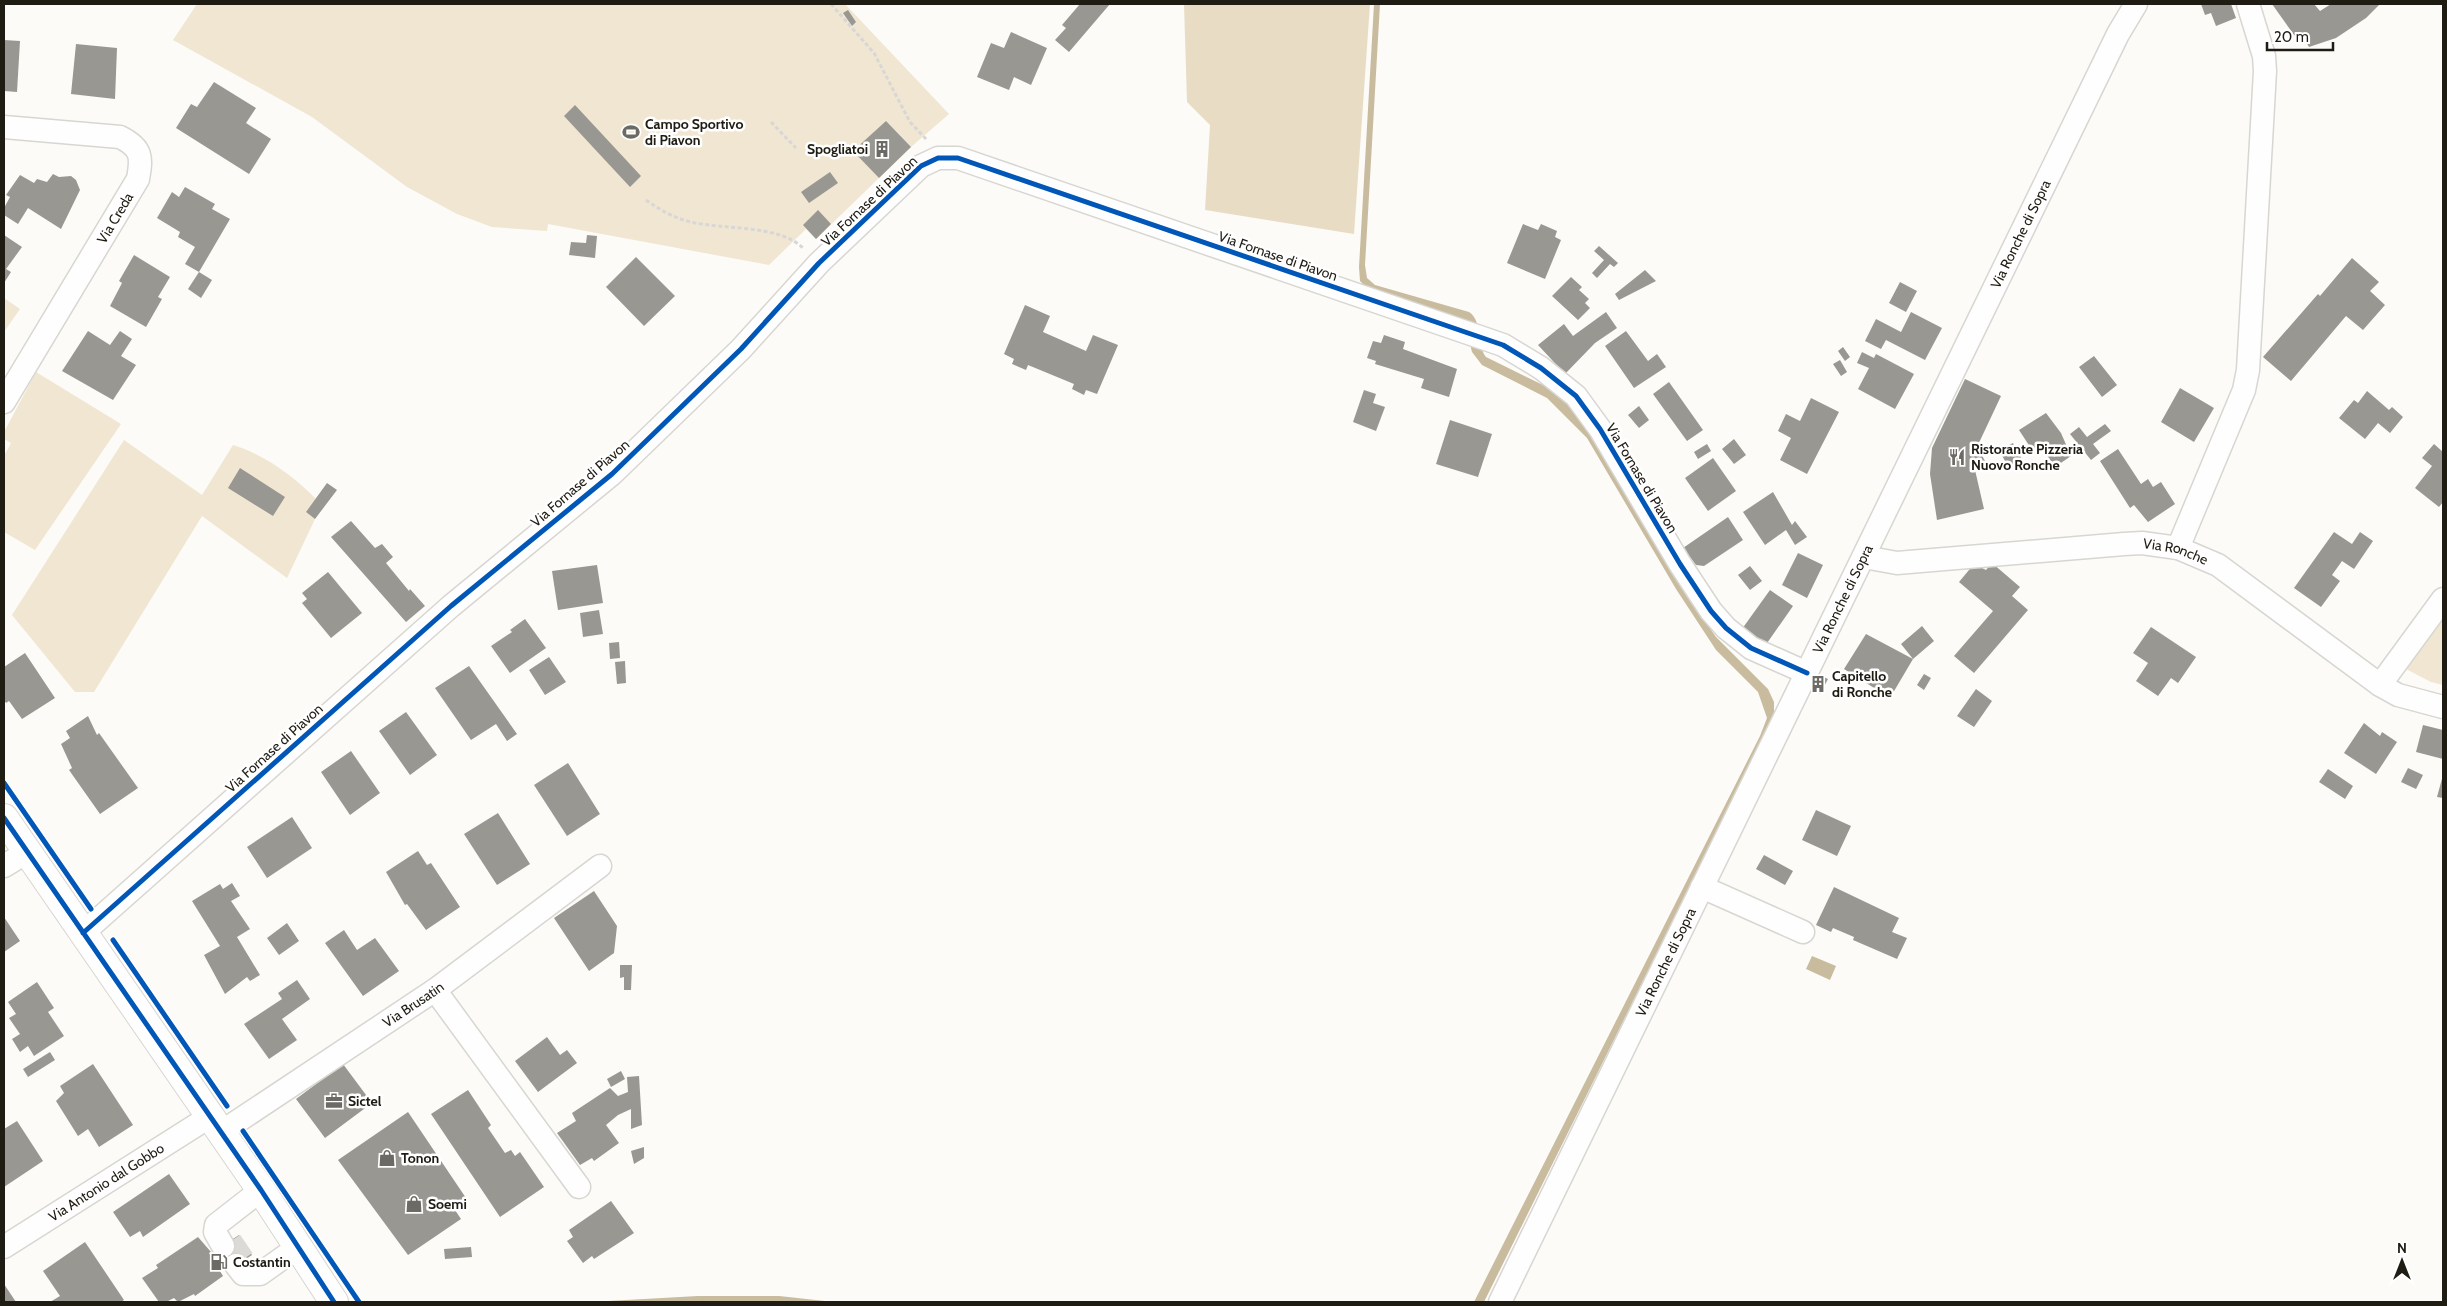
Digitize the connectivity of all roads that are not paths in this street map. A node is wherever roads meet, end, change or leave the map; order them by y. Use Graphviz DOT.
graph roads {
  1 [pos="2136,4"];
  2 [pos="2248,4"];
  3 [pos="4,127"];
  4 [pos="4,402"];
  5 [pos="2178,548"];
  6 [pos="1864,557"];
  7 [pos="2443,599"];
  8 [pos="1807,673"];
  9 [pos="2380,685"];
  10 [pos="2443,707"];
  11 [pos="4,818"];
  12 [pos="27,852"];
  13 [pos="4,866"];
  14 [pos="600,866"];
  15 [pos="1702,887"];
  16 [pos="1803,932"];
  17 [pos="83,933"];
  18 [pos="436,990"];
  19 [pos="214,1125"];
  20 [pos="579,1187"];
  21 [pos="261,1190"];
  22 [pos="227,1243"];
  23 [pos="4,1247"];
  24 [pos="298,1247"];
  25 [pos="240,1263"];
  26 [pos="334,1302"];
  27 [pos="1500,1302"];
  1 -- 6 [label="street, Via Ronche di Sopra"];
  2 -- 5 [label="street"];
  3 -- 4 [label="street, Via Creda"];
  5 -- 6 [label="street, Via Ronche"];
  5 -- 9 [label="street, Via Ronche"];
  6 -- 8 [label="street, Via Ronche di Sopra"];
  7 -- 9 [label="street"];
  8 -- 15 [label="street, Via Ronche di Sopra"];
  8 -- 17 [label="street, Via Fornase di Piavon"];
  9 -- 10 [label="street, Via Ronche"];
  11 -- 12 [label="main road"];
  12 -- 13 [label="street"];
  12 -- 17 [label="main road"];
  14 -- 18 [label="street, Via Brusatin"];
  15 -- 16 [label="street"];
  15 -- 27 [label="street, Via Ronche di Sopra"];
  17 -- 19 [label="main road"];
  18 -- 19 [label="street, Via Brusatin"];
  18 -- 20 [label="street"];
  19 -- 21 [label="main road"];
  19 -- 23 [label="street, Via Antonio dal Gobbo"];
  21 -- 22 [label="street"];
  21 -- 24 [label="main road"];
  24 -- 25 [label="street"];
  24 -- 26 [label="main road"];
}
